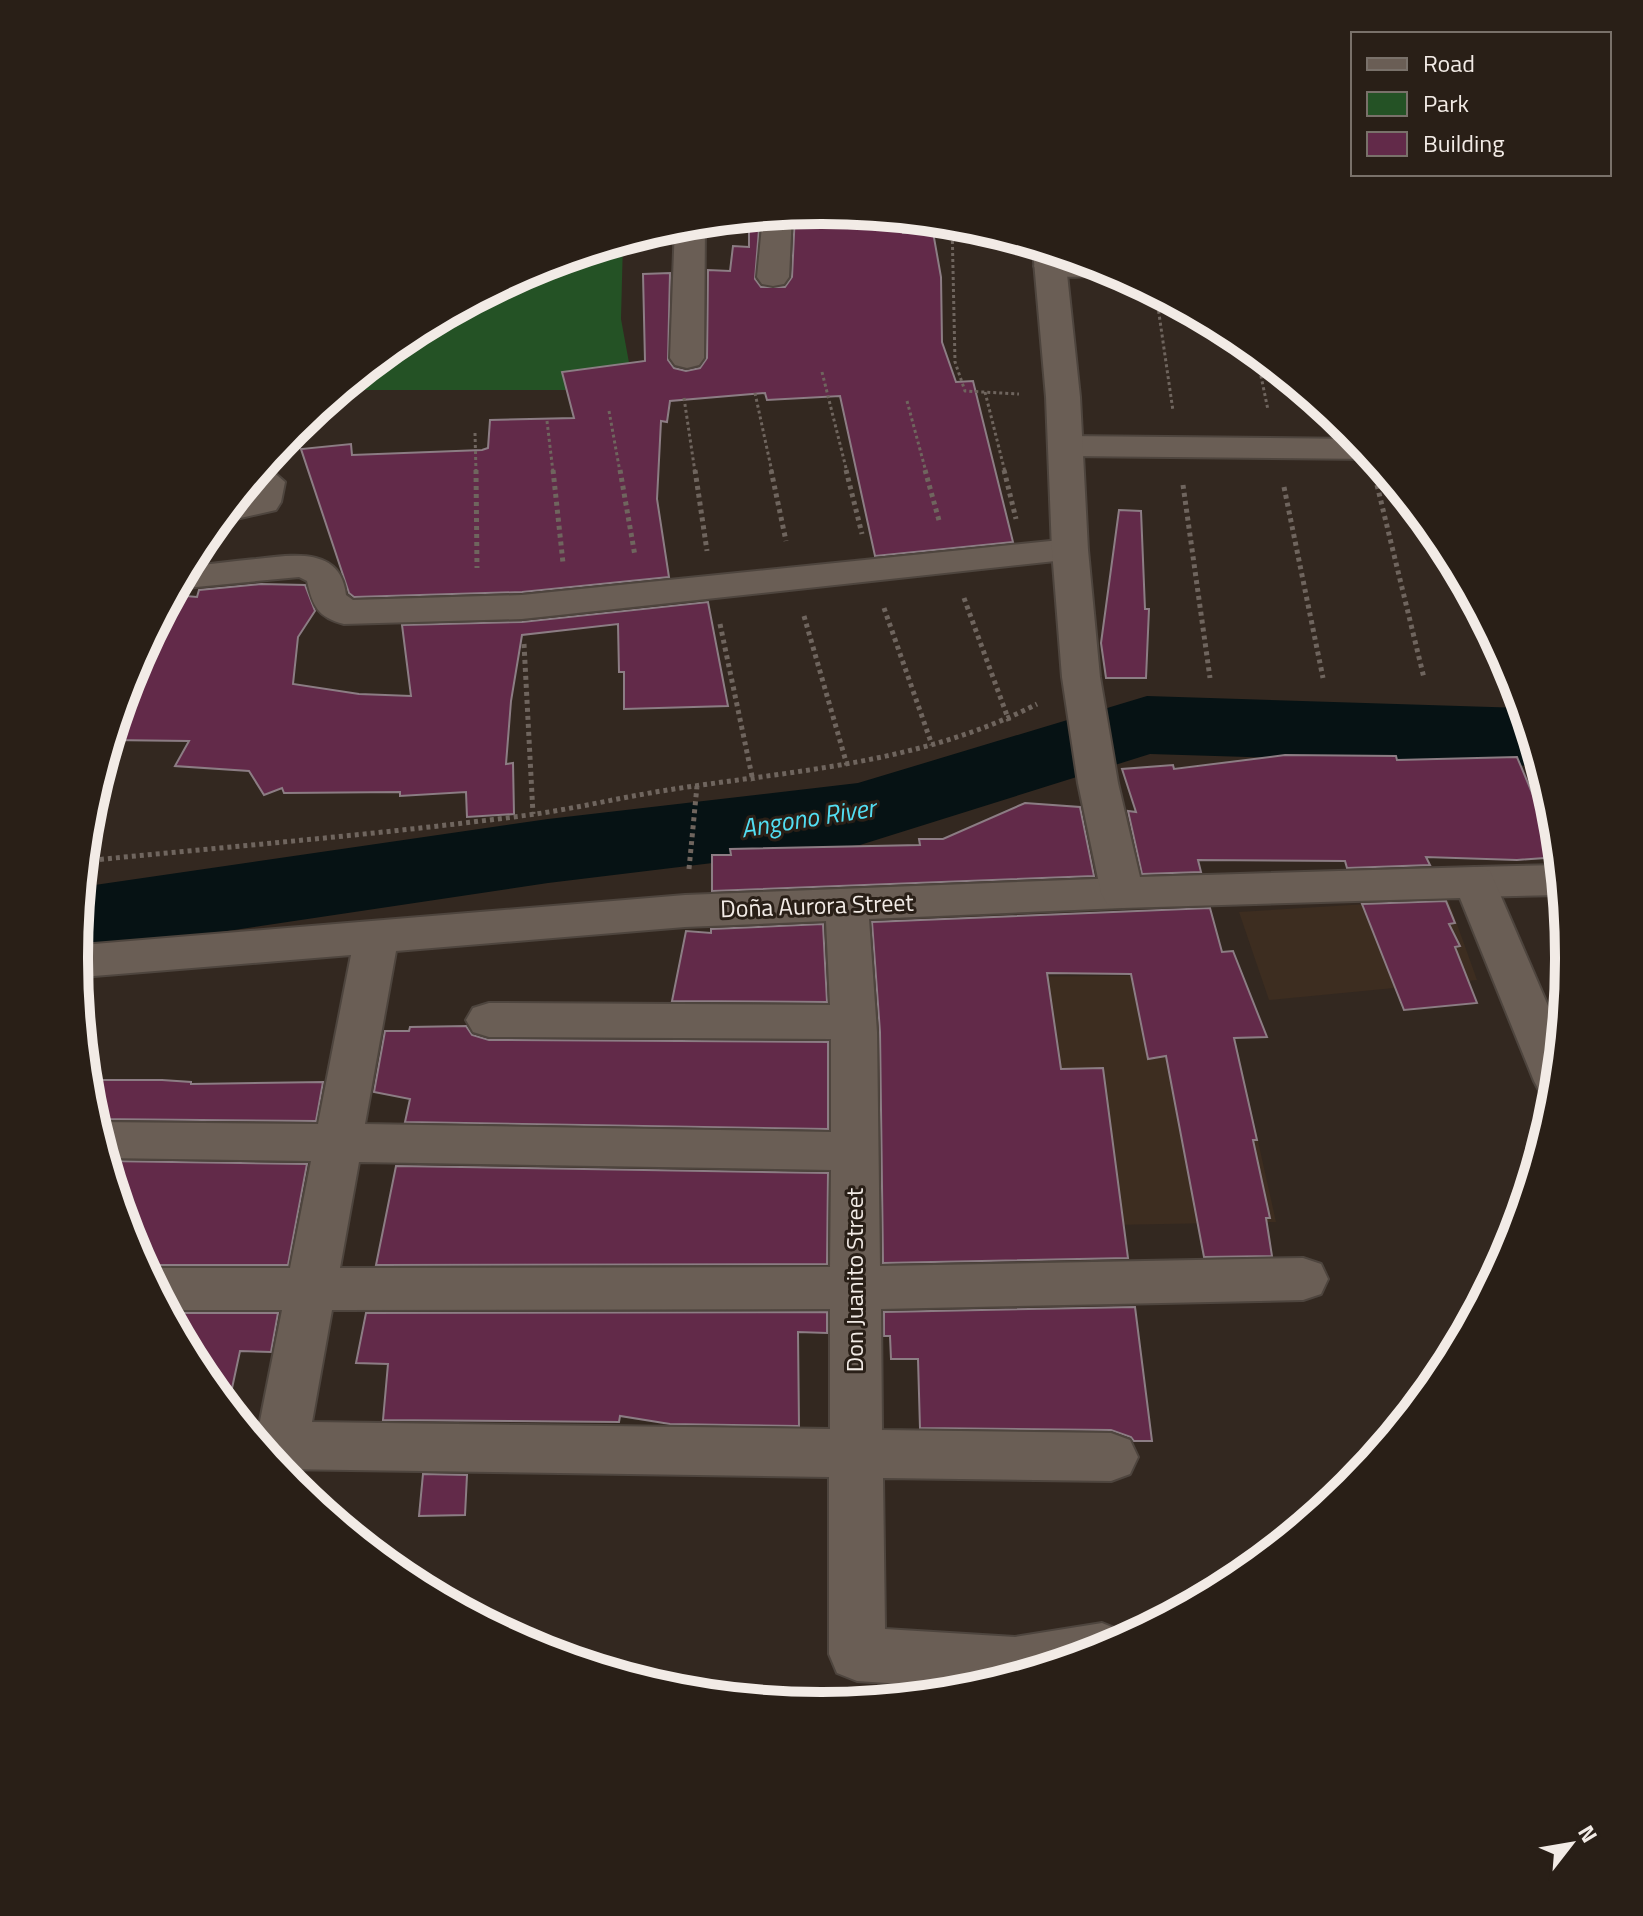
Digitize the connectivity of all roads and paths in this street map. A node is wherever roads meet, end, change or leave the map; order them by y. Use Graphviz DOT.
graph roads {
  1 [pos="777,226"];
  2 [pos="690,237"];
  3 [pos="952,237"];
  4 [pos="1050,261"];
  5 [pos="773,277"];
  6 [pos="687,358"];
  7 [pos="1260,370"];
  8 [pos="985,392"];
  9 [pos="1063,397"];
  10 [pos="609,411"];
  11 [pos="547,421"];
  12 [pos="475,433"];
  13 [pos="1066,446"];
  14 [pos="1276,449"];
  15 [pos="1364,465"];
  16 [pos="1374,476"];
  17 [pos="265,480"];
  18 [pos="244,506"];
  19 [pos="1070,550"];
  20 [pos="1024,555"];
  21 [pos="195,577"];
  22 [pos="638,595"];
  23 [pos="567,603"];
  24 [pos="522,607"];
  25 [pos="477,609"];
  26 [pos="1323,678"];
  27 [pos="1424,678"];
  28 [pos="1081,680"];
  29 [pos="697,786"];
  30 [pos="533,814"];
  31 [pos="94,860"];
  32 [pos="1551,880"];
  33 [pos="1475,882"];
  34 [pos="1122,893"];
  35 [pos="847,905"];
  36 [pos="685,911"];
  37 [pos="377,935"];
  38 [pos="88,962"];
  39 [pos="489,1020"];
  40 [pos="853,1022"];
  41 [pos="1548,1059"];
  42 [pos="111,1139"];
  43 [pos="339,1141"];
  44 [pos="856,1151"];
  45 [pos="1303,1279"];
  46 [pos="855,1288"];
  47 [pos="168,1289"];
  48 [pos="310,1291"];
  49 [pos="271,1443"];
  50 [pos="273,1445"];
  51 [pos="854,1456"];
  52 [pos="1111,1457"];
  53 [pos="1027,1662"];
  1 -- 5 [label="street"];
  2 -- 6 [label="street"];
  3 -- 8 [label="path"];
  4 -- 9 [label="street"];
  7 -- 14 [label="path"];
  8 -- 9 [label="path"];
  8 -- 20 [label="path"];
  9 -- 13 [label="street"];
  10 -- 22 [label="path"];
  11 -- 23 [label="path"];
  12 -- 25 [label="path"];
  13 -- 14 [label="street"];
  13 -- 19 [label="street"];
  14 -- 15 [label="street"];
  14 -- 26 [label="path"];
  16 -- 27 [label="path"];
  17 -- 18 [label="street"];
  19 -- 20 [label="street"];
  19 -- 28 [label="street"];
  20 -- 22 [label="street"];
  21 -- 25 [label="street"];
  22 -- 23 [label="street"];
  23 -- 24 [label="street"];
  24 -- 25 [label="street"];
  24 -- 30 [label="path"];
  28 -- 29 [label="path"];
  28 -- 34 [label="street"];
  29 -- 30 [label="path"];
  29 -- 36 [label="path"];
  30 -- 31 [label="path"];
  32 -- 33 [label="street, Doña Aurora Street"];
  33 -- 34 [label="street, Doña Aurora Street"];
  33 -- 41 [label="street"];
  34 -- 35 [label="street, Doña Aurora Street"];
  35 -- 36 [label="street, Doña Aurora Street"];
  35 -- 40 [label="street, Don Juanito Street"];
  36 -- 37 [label="street, Doña Aurora Street"];
  37 -- 38 [label="street, Doña Aurora Street"];
  37 -- 43 [label="street"];
  39 -- 40 [label="street"];
  40 -- 44 [label="street, Don Juanito Street"];
  42 -- 43 [label="street"];
  43 -- 44 [label="street"];
  43 -- 48 [label="street"];
  44 -- 46 [label="street, Don Juanito Street"];
  45 -- 46 [label="street"];
  46 -- 48 [label="street"];
  46 -- 51 [label="street, Don Juanito Street"];
  47 -- 48 [label="street"];
  48 -- 49 [label="street"];
  50 -- 51 [label="street"];
  51 -- 52 [label="street"];
  51 -- 53 [label="street, Don Juanito Street"];
}
